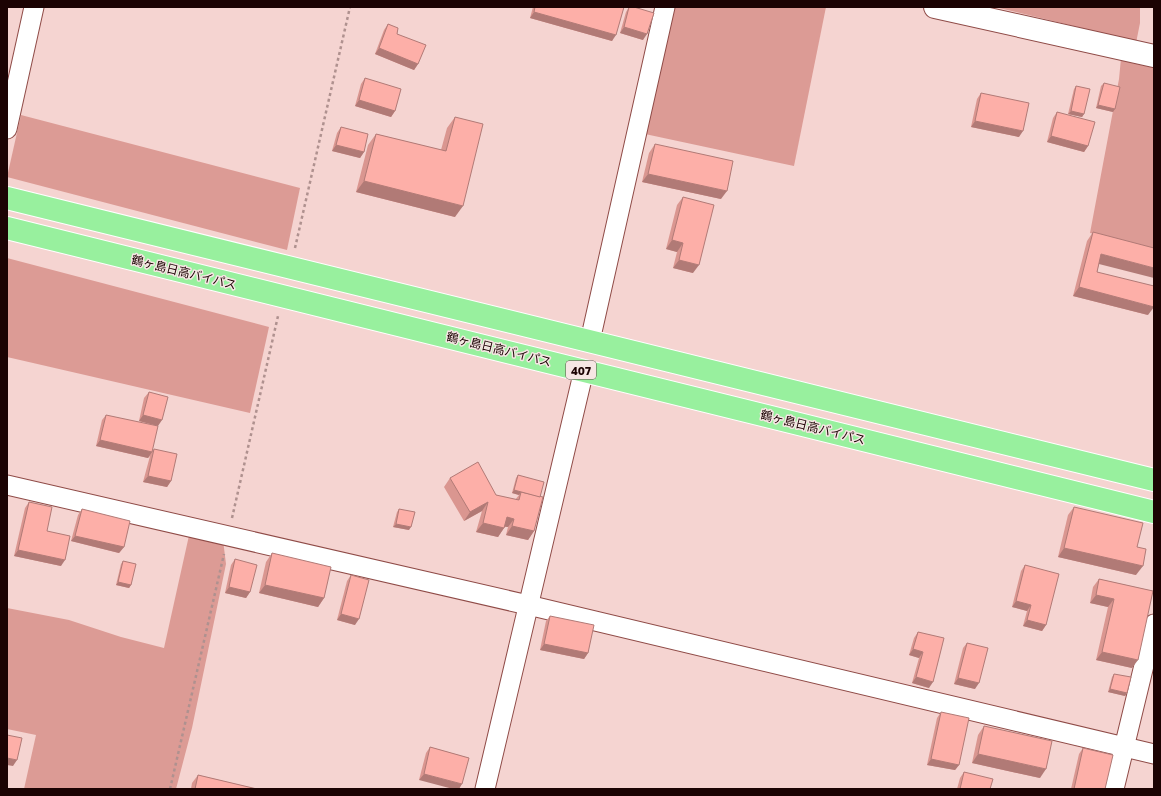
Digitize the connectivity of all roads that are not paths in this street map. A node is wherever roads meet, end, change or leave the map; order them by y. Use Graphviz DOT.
graph roads {
  1 [pos="34,7"];
  2 [pos="665,7"];
  3 [pos="935,7"];
  4 [pos="1154,56"];
  5 [pos="7,129"];
  6 [pos="7,198"];
  7 [pos="7,228"];
  8 [pos="590,341"];
  9 [pos="584,370"];
  10 [pos="1154,480"];
  11 [pos="7,485"];
  12 [pos="1154,512"];
  13 [pos="528,605"];
  14 [pos="1154,624"];
  15 [pos="1123,748"];
  16 [pos="1154,754"];
  17 [pos="485,789"];
  18 [pos="1114,789"];
  1 -- 5 [label="street"];
  2 -- 8 [label="street"];
  3 -- 4 [label="street"];
  6 -- 8 [label="highway, 407"];
  7 -- 9 [label="highway, 鶴ヶ島日高バイパス / 407"];
  8 -- 10 [label="highway, 407"];
  9 -- 12 [label="highway, 鶴ヶ島日高バイパス / 407"];
  9 -- 13 [label="street"];
  11 -- 13 [label="street"];
  13 -- 15 [label="street"];
  13 -- 17 [label="street"];
  14 -- 15 [label="street"];
  15 -- 16 [label="street"];
  15 -- 18 [label="street"];
}
